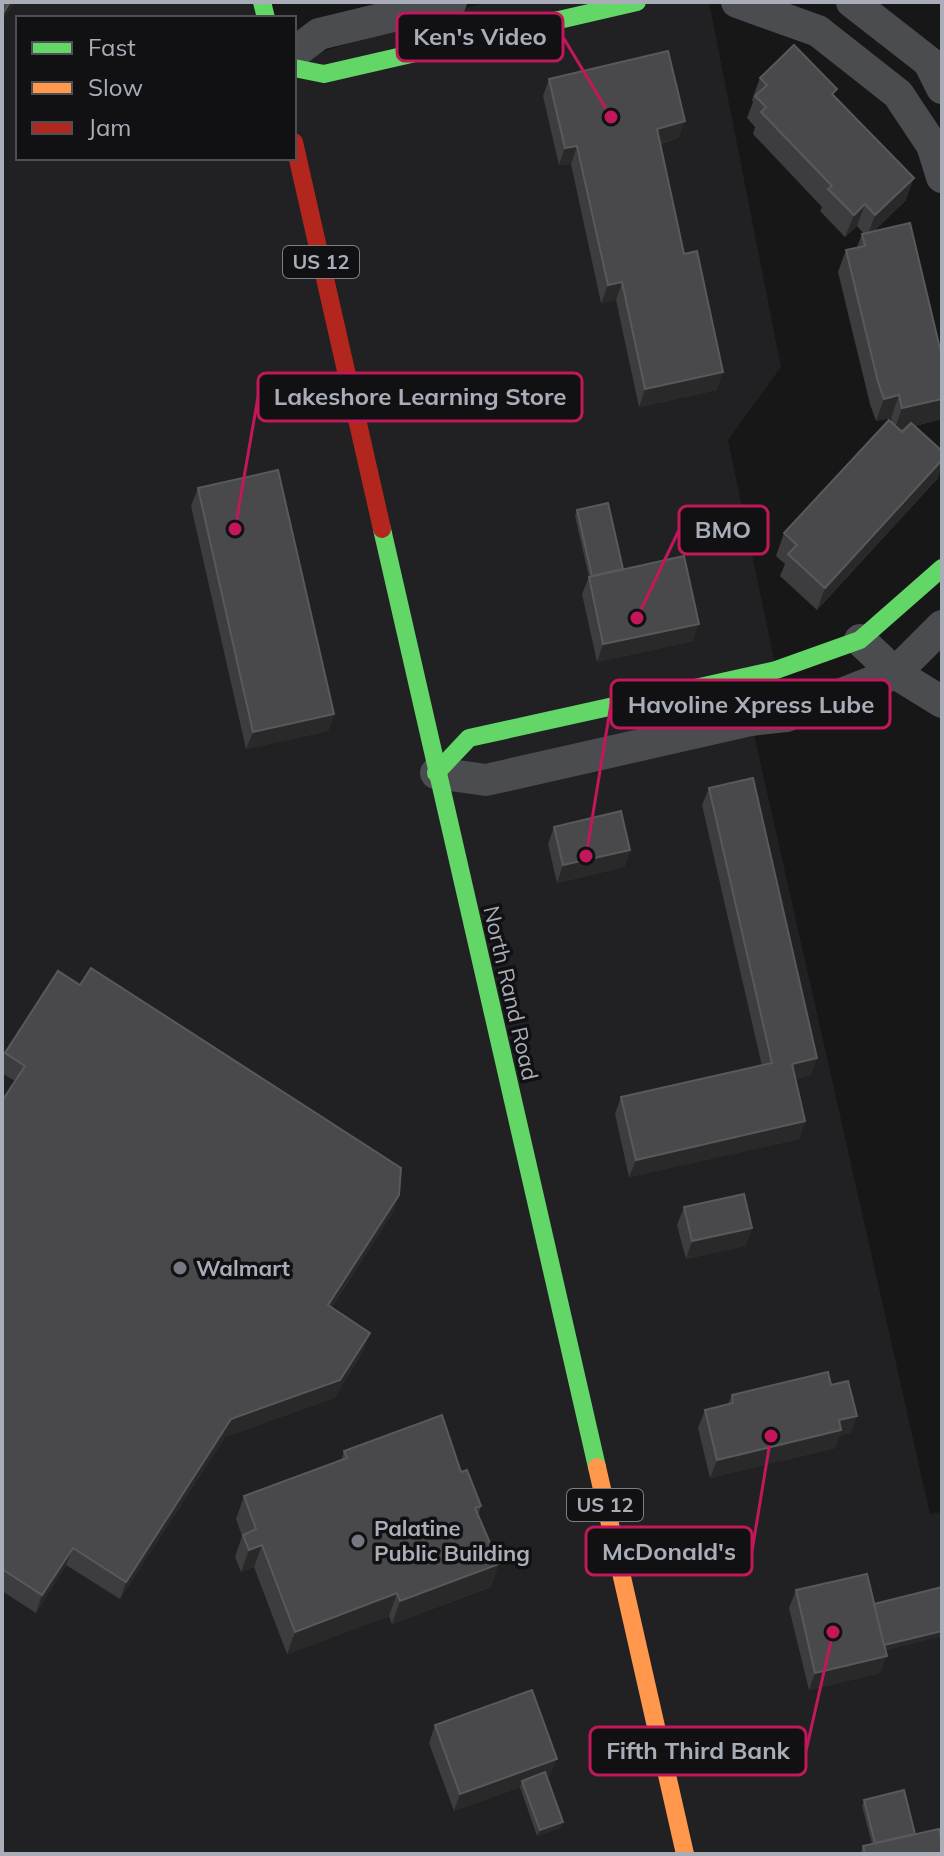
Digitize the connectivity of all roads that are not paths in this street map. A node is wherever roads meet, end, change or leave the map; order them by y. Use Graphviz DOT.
graph roads {
  1 [pos="451,2"];
  2 [pos="637,2"];
  3 [pos="737,2"];
  4 [pos="852,2"];
  5 [pos="296,51"];
  6 [pos="296,68"];
  7 [pos="935,75"];
  8 [pos="296,151"];
  9 [pos="942,177"];
  10 [pos="942,568"];
  11 [pos="942,626"];
  12 [pos="860,640"];
  13 [pos="895,673"];
  14 [pos="942,702"];
  15 [pos="436,773"];
  16 [pos="685,1854"];
  1 -- 5 [label="street"];
  2 -- 6 [label="main road"];
  3 -- 9 [label="street"];
  4 -- 7 [label="street"];
  8 -- 15 [label="main road, North Rand Road / US 12"];
  10 -- 12 [label="main road"];
  11 -- 13 [label="street"];
  12 -- 13 [label="street"];
  12 -- 15 [label="main road"];
  13 -- 14 [label="street"];
  13 -- 15 [label="street"];
  15 -- 16 [label="main road, North Rand Road / US 12"];
}
